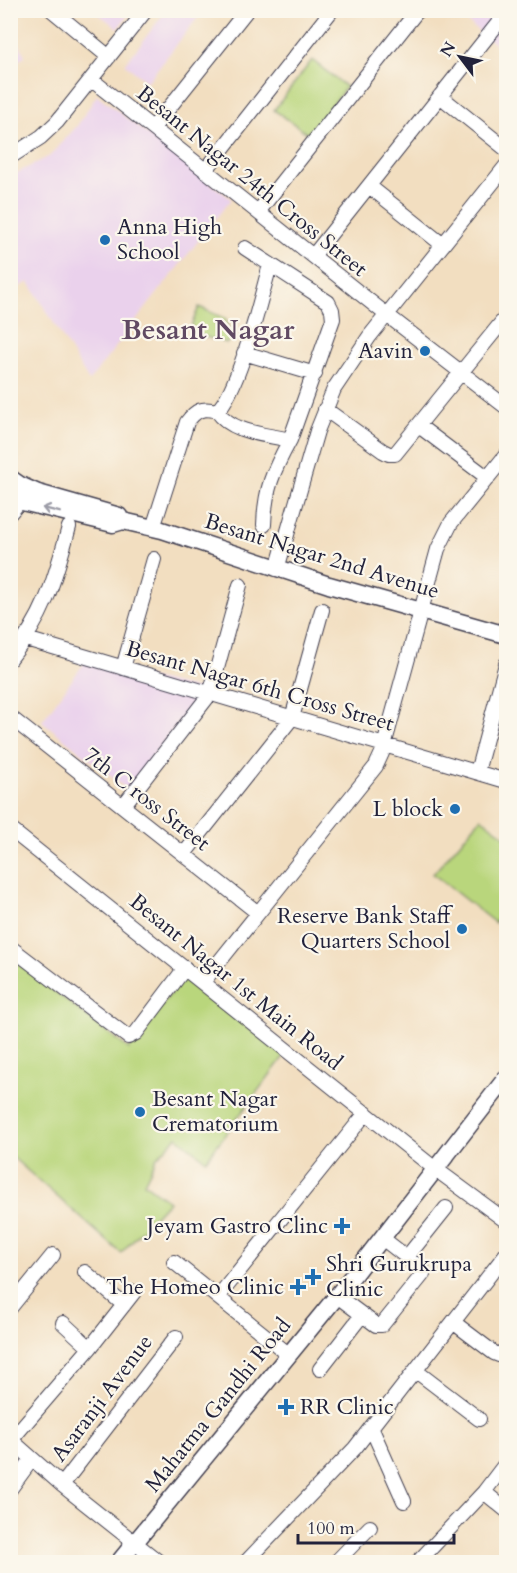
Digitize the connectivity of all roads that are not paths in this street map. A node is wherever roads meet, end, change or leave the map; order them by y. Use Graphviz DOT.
graph roads {
  1 [pos="52,10"];
  2 [pos="146,10"];
  3 [pos="247,10"];
  4 [pos="332,10"];
  5 [pos="418,10"];
  6 [pos="502,16"];
  7 [pos="109,57"];
  8 [pos="92,80"];
  9 [pos="440,96"];
  10 [pos="153,128"];
  11 [pos="507,149"];
  12 [pos="10,157"];
  13 [pos="507,166"];
  14 [pos="205,171"];
  15 [pos="369,186"];
  16 [pos="258,212"];
  17 [pos="443,245"];
  18 [pos="244,248"];
  19 [pos="313,256"];
  20 [pos="270,265"];
  21 [pos="387,315"];
  22 [pos="507,317"];
  23 [pos="244,353"];
  24 [pos="462,372"];
  25 [pos="315,374"];
  26 [pos="507,407"];
  27 [pos="325,409"];
  28 [pos="217,411"];
  29 [pos="419,426"];
  30 [pos="290,440"];
  31 [pos="507,455"];
  32 [pos="10,478"];
  33 [pos="488,478"];
  34 [pos="22,499"];
  35 [pos="155,521"];
  36 [pos="264,525"];
  37 [pos="69,527"];
  38 [pos="154,559"];
  39 [pos="277,569"];
  40 [pos="240,585"];
  41 [pos="322,610"];
  42 [pos="420,610"];
  43 [pos="507,635"];
  44 [pos="26,639"];
  45 [pos="10,659"];
  46 [pos="507,664"];
  47 [pos="123,668"];
  48 [pos="210,694"];
  49 [pos="10,717"];
  50 [pos="292,718"];
  51 [pos="385,744"];
  52 [pos="477,772"];
  53 [pos="507,781"];
  54 [pos="123,806"];
  55 [pos="10,829"];
  56 [pos="184,854"];
  57 [pos="258,914"];
  58 [pos="10,946"];
  59 [pos="185,968"];
  60 [pos="203,982"];
  61 [pos="507,1078"];
  62 [pos="366,1113"];
  63 [pos="434,1168"];
  64 [pos="446,1208"];
  65 [pos="504,1213"];
  66 [pos="382,1238"];
  67 [pos="507,1254"];
  68 [pos="53,1255"];
  69 [pos="407,1257"];
  70 [pos="174,1262"];
  71 [pos="85,1272"];
  72 [pos="134,1292"];
  73 [pos="337,1296"];
  74 [pos="218,1297"];
  75 [pos="124,1305"];
  76 [pos="10,1308"];
  77 [pos="362,1315"];
  78 [pos="453,1322"];
  79 [pos="63,1323"];
  80 [pos="176,1337"];
  81 [pos="90,1348"];
  82 [pos="507,1350"];
  83 [pos="288,1354"];
  84 [pos="320,1370"];
  85 [pos="416,1371"];
  86 [pos="479,1419"];
  87 [pos="371,1427"];
  88 [pos="11,1440"];
  89 [pos="32,1460"];
  90 [pos="507,1463"];
  91 [pos="62,1485"];
  92 [pos="10,1489"];
  93 [pos="484,1492"];
  94 [pos="404,1501"];
  95 [pos="507,1510"];
  96 [pos="370,1527"];
  97 [pos="135,1543"];
  98 [pos="119,1563"];
  99 [pos="159,1563"];
  100 [pos="246,1563"];
  101 [pos="336,1563"];
  102 [pos="418,1563"];
  1 -- 7 [label="street"];
  2 -- 7 [label="street"];
  3 -- 10 [label="street"];
  4 -- 14 [label="street"];
  5 -- 16 [label="street"];
  6 -- 9 [label="street"];
  7 -- 8 [label="street"];
  8 -- 10 [label="street, Besant Nagar 24th Cross Street"];
  8 -- 12 [label="street"];
  9 -- 11 [label="street"];
  9 -- 15 [label="street"];
  10 -- 14 [label="street, Besant Nagar 24th Cross Street"];
  13 -- 17 [label="street"];
  14 -- 16 [label="street, Besant Nagar 24th Cross Street"];
  15 -- 17 [label="street"];
  15 -- 19 [label="street"];
  16 -- 19 [label="street, Besant Nagar 24th Cross Street"];
  17 -- 21 [label="street"];
  18 -- 20 [label="street"];
  19 -- 21 [label="street, Besant Nagar 24th Cross Street"];
  20 -- 23 [label="street"];
  20 -- 25 [label="street"];
  21 -- 24 [label="street, Besant Nagar 24th Cross Street"];
  21 -- 27 [label="street"];
  22 -- 24 [label="street"];
  23 -- 25 [label="street"];
  23 -- 28 [label="street"];
  24 -- 26 [label="street, Besant Nagar 24th Cross Street"];
  24 -- 29 [label="street"];
  25 -- 30 [label="street"];
  27 -- 29 [label="street"];
  27 -- 39 [label="street"];
  28 -- 30 [label="street"];
  28 -- 35 [label="street"];
  29 -- 33 [label="street"];
  30 -- 36 [label="street"];
  31 -- 33 [label="street"];
  32 -- 34 [label="main road, Besant Nagar 2nd Avenue"];
  33 -- 42 [label="street"];
  34 -- 35 [label="main road, Besant Nagar 2nd Avenue"];
  35 -- 39 [label="main road, Besant Nagar 2nd Avenue"];
  37 -- 44 [label="street"];
  38 -- 47 [label="street"];
  39 -- 42 [label="main road, Besant Nagar 2nd Avenue"];
  40 -- 48 [label="street"];
  41 -- 50 [label="street"];
  42 -- 43 [label="main road, Besant Nagar 2nd Avenue"];
  42 -- 51 [label="street"];
  44 -- 45 [label="street"];
  44 -- 47 [label="street, Besant Nagar 6th Cross Street"];
  46 -- 52 [label="street"];
  47 -- 48 [label="street, Besant Nagar 6th Cross Street"];
  48 -- 50 [label="street, Besant Nagar 6th Cross Street"];
  48 -- 54 [label="street"];
  49 -- 54 [label="street, 7th C ross Street"];
  50 -- 51 [label="street, Besant Nagar 6th Cross Street"];
  50 -- 56 [label="street"];
  51 -- 52 [label="street, Besant Nagar 6th Cross Street"];
  51 -- 57 [label="street"];
  52 -- 53 [label="street, Besant Nagar 6th Cross Street"];
  54 -- 56 [label="street, 7th C ross Street"];
  55 -- 59 [label="street, Besant Nagar 1st Main Road"];
  56 -- 57 [label="street, 7th C ross Street"];
  57 -- 60 [label="street"];
  58 -- 59 [label="street"];
  59 -- 60 [label="street, Besant Nagar 1st Main Road"];
  60 -- 62 [label="street, Besant Nagar 1st Main Road"];
  61 -- 63 [label="main road, Mahatma Gandhi Road"];
  62 -- 63 [label="street, Besant Nagar 1st Main Road"];
  62 -- 74 [label="street"];
  63 -- 65 [label="street, Besant Nagar 1st Main Road"];
  63 -- 66 [label="main road, Mahatma Gandhi Road"];
  64 -- 69 [label="street"];
  66 -- 69 [label="street"];
  66 -- 73 [label="main road, Mahatma Gandhi Road"];
  67 -- 78 [label="street"];
  68 -- 76 [label="street"];
  69 -- 77 [label="street"];
  70 -- 74 [label="street"];
  71 -- 75 [label="street"];
  72 -- 75 [label="street"];
  73 -- 77 [label="street"];
  73 -- 83 [label="main road, Mahatma Gandhi Road"];
  74 -- 83 [label="street"];
  75 -- 81 [label="street"];
  77 -- 84 [label="street"];
  78 -- 82 [label="street"];
  78 -- 85 [label="street"];
  79 -- 81 [label="street"];
  80 -- 91 [label="street, Asaranji Avenue"];
  81 -- 88 [label="street"];
  83 -- 97 [label="main road, Mahatma Gandhi Road"];
  85 -- 86 [label="street"];
  85 -- 87 [label="street"];
  87 -- 94 [label="street"];
  87 -- 100 [label="street"];
  88 -- 89 [label="street"];
  89 -- 91 [label="street"];
  89 -- 92 [label="street"];
  90 -- 93 [label="street"];
  91 -- 97 [label="street"];
  93 -- 95 [label="street"];
  93 -- 102 [label="street"];
  96 -- 101 [label="street"];
  97 -- 98 [label="main road, Mahatma Gandhi Road"];
  97 -- 99 [label="street"];
}
